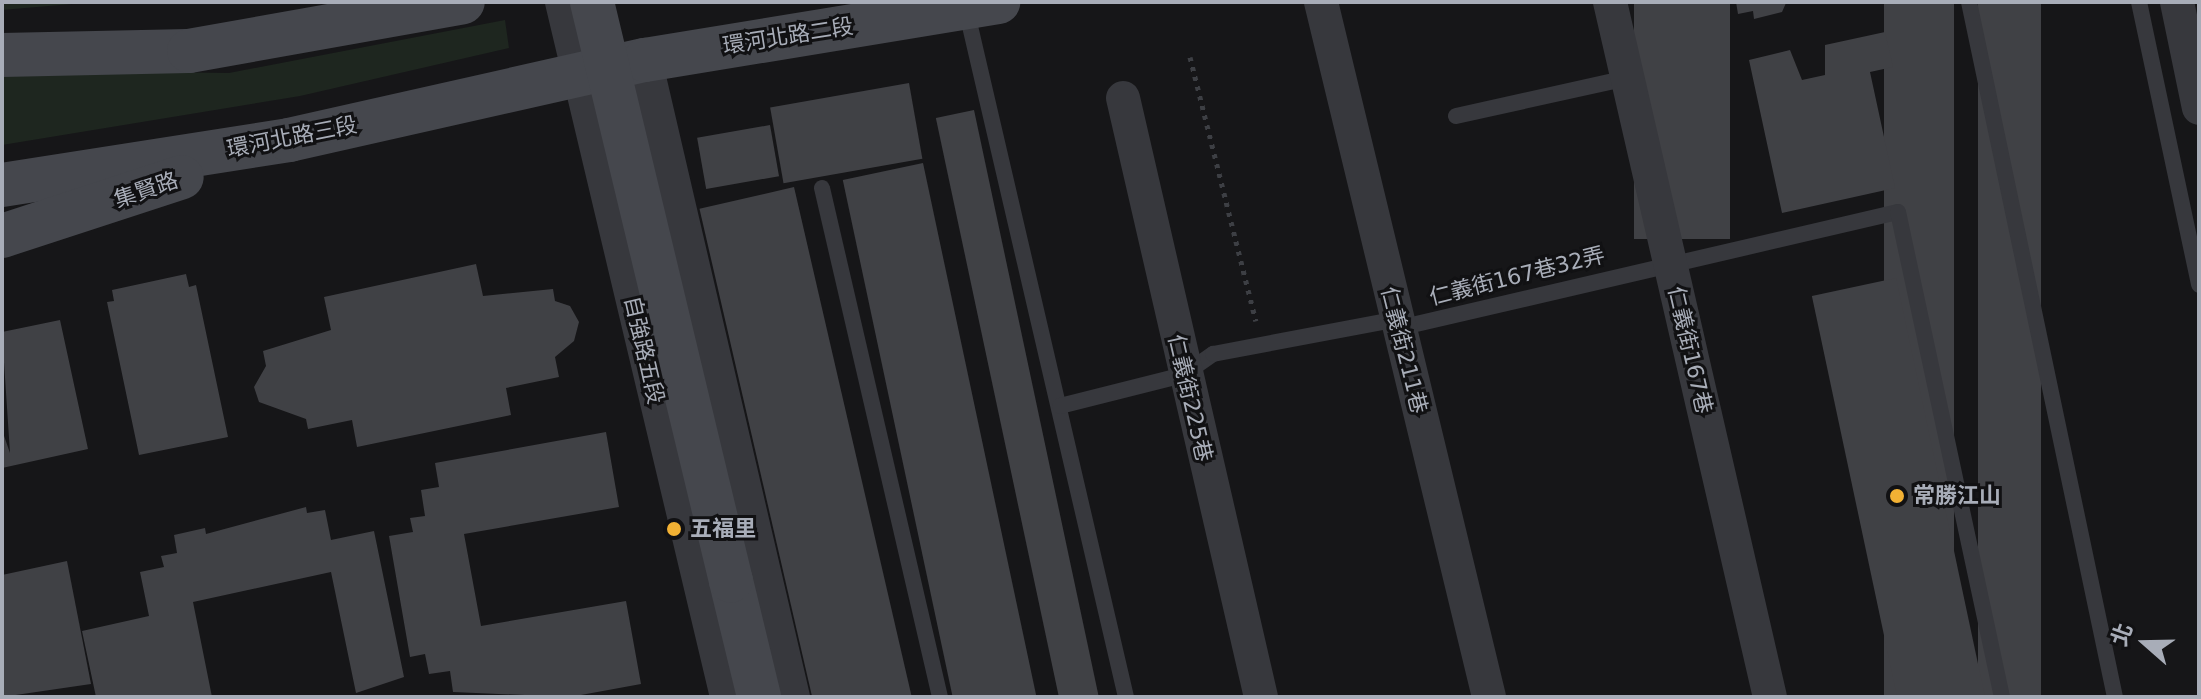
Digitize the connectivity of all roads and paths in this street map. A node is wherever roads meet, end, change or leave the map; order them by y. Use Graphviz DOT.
graph roads {
  1 [pos="463,2"];
  2 [pos="562,2"];
  3 [pos="592,2"];
  4 [pos="1321,2"];
  5 [pos="1610,2"];
  6 [pos="1969,2"];
  7 [pos="2139,2"];
  8 [pos="2177,2"];
  9 [pos="982,5"];
  10 [pos="2,55"];
  11 [pos="1190,57"];
  12 [pos="645,60"];
  13 [pos="579,75"];
  14 [pos="1627,78"];
  15 [pos="1123,98"];
  16 [pos="2199,108"];
  17 [pos="1456,116"];
  18 [pos="289,140"];
  19 [pos="2,185"];
  20 [pos="822,188"];
  21 [pos="2,236"];
  22 [pos="1670,261"];
  23 [pos="2199,285"];
  24 [pos="1399,328"];
  25 [pos="1262,345"];
  26 [pos="1183,375"];
  27 [pos="1060,406"];
  28 [pos="727,697"];
  29 [pos="759,697"];
  30 [pos="793,697"];
  31 [pos="940,697"];
  32 [pos="1126,697"];
  33 [pos="1261,697"];
  34 [pos="1489,697"];
  35 [pos="1770,697"];
  36 [pos="2002,697"];
  37 [pos="2115,697"];
  1 -- 10 [label="main road"];
  2 -- 13 [label="street, 自強路五段"];
  3 -- 29 [label="main road, bridge"];
  4 -- 24 [label="street, 仁義街211巷"];
  5 -- 14 [label="street, 仁義街167巷"];
  6 -- 37 [label="lane"];
  7 -- 23 [label="lane"];
  8 -- 16 [label="street"];
  9 -- 12 [label="main road, 環河北路二段"];
  9 -- 27 [label="lane"];
  11 -- 25 [label="path"];
  12 -- 13 [label="main road, 環河北路二段"];
  12 -- 30 [label="street"];
  13 -- 18 [label="main road, 環河北路三段"];
  13 -- 28 [label="street, 自強路五段"];
  14 -- 17 [label="lane"];
  14 -- 22 [label="street, 仁義街167巷"];
  15 -- 26 [label="street, 仁義街225巷"];
  18 -- 19 [label="main road, 環河北路三段"];
  18 -- 21 [label="main road, 集賢路"];
  20 -- 31 [label="lane"];
  22 -- 24 [label="lane, 仁義街167巷32弄"];
  22 -- 35 [label="street, 仁義街167巷"];
  22 -- 36 [label="lane, 仁義街167巷32弄"];
  24 -- 25 [label="lane, 仁義街167巷32弄"];
  24 -- 34 [label="street, 仁義街211巷"];
  25 -- 26 [label="lane, 仁義街167巷32弄"];
  26 -- 27 [label="lane, 仁義街167巷32弄"];
  26 -- 33 [label="street, 仁義街225巷"];
  27 -- 32 [label="lane"];
}
